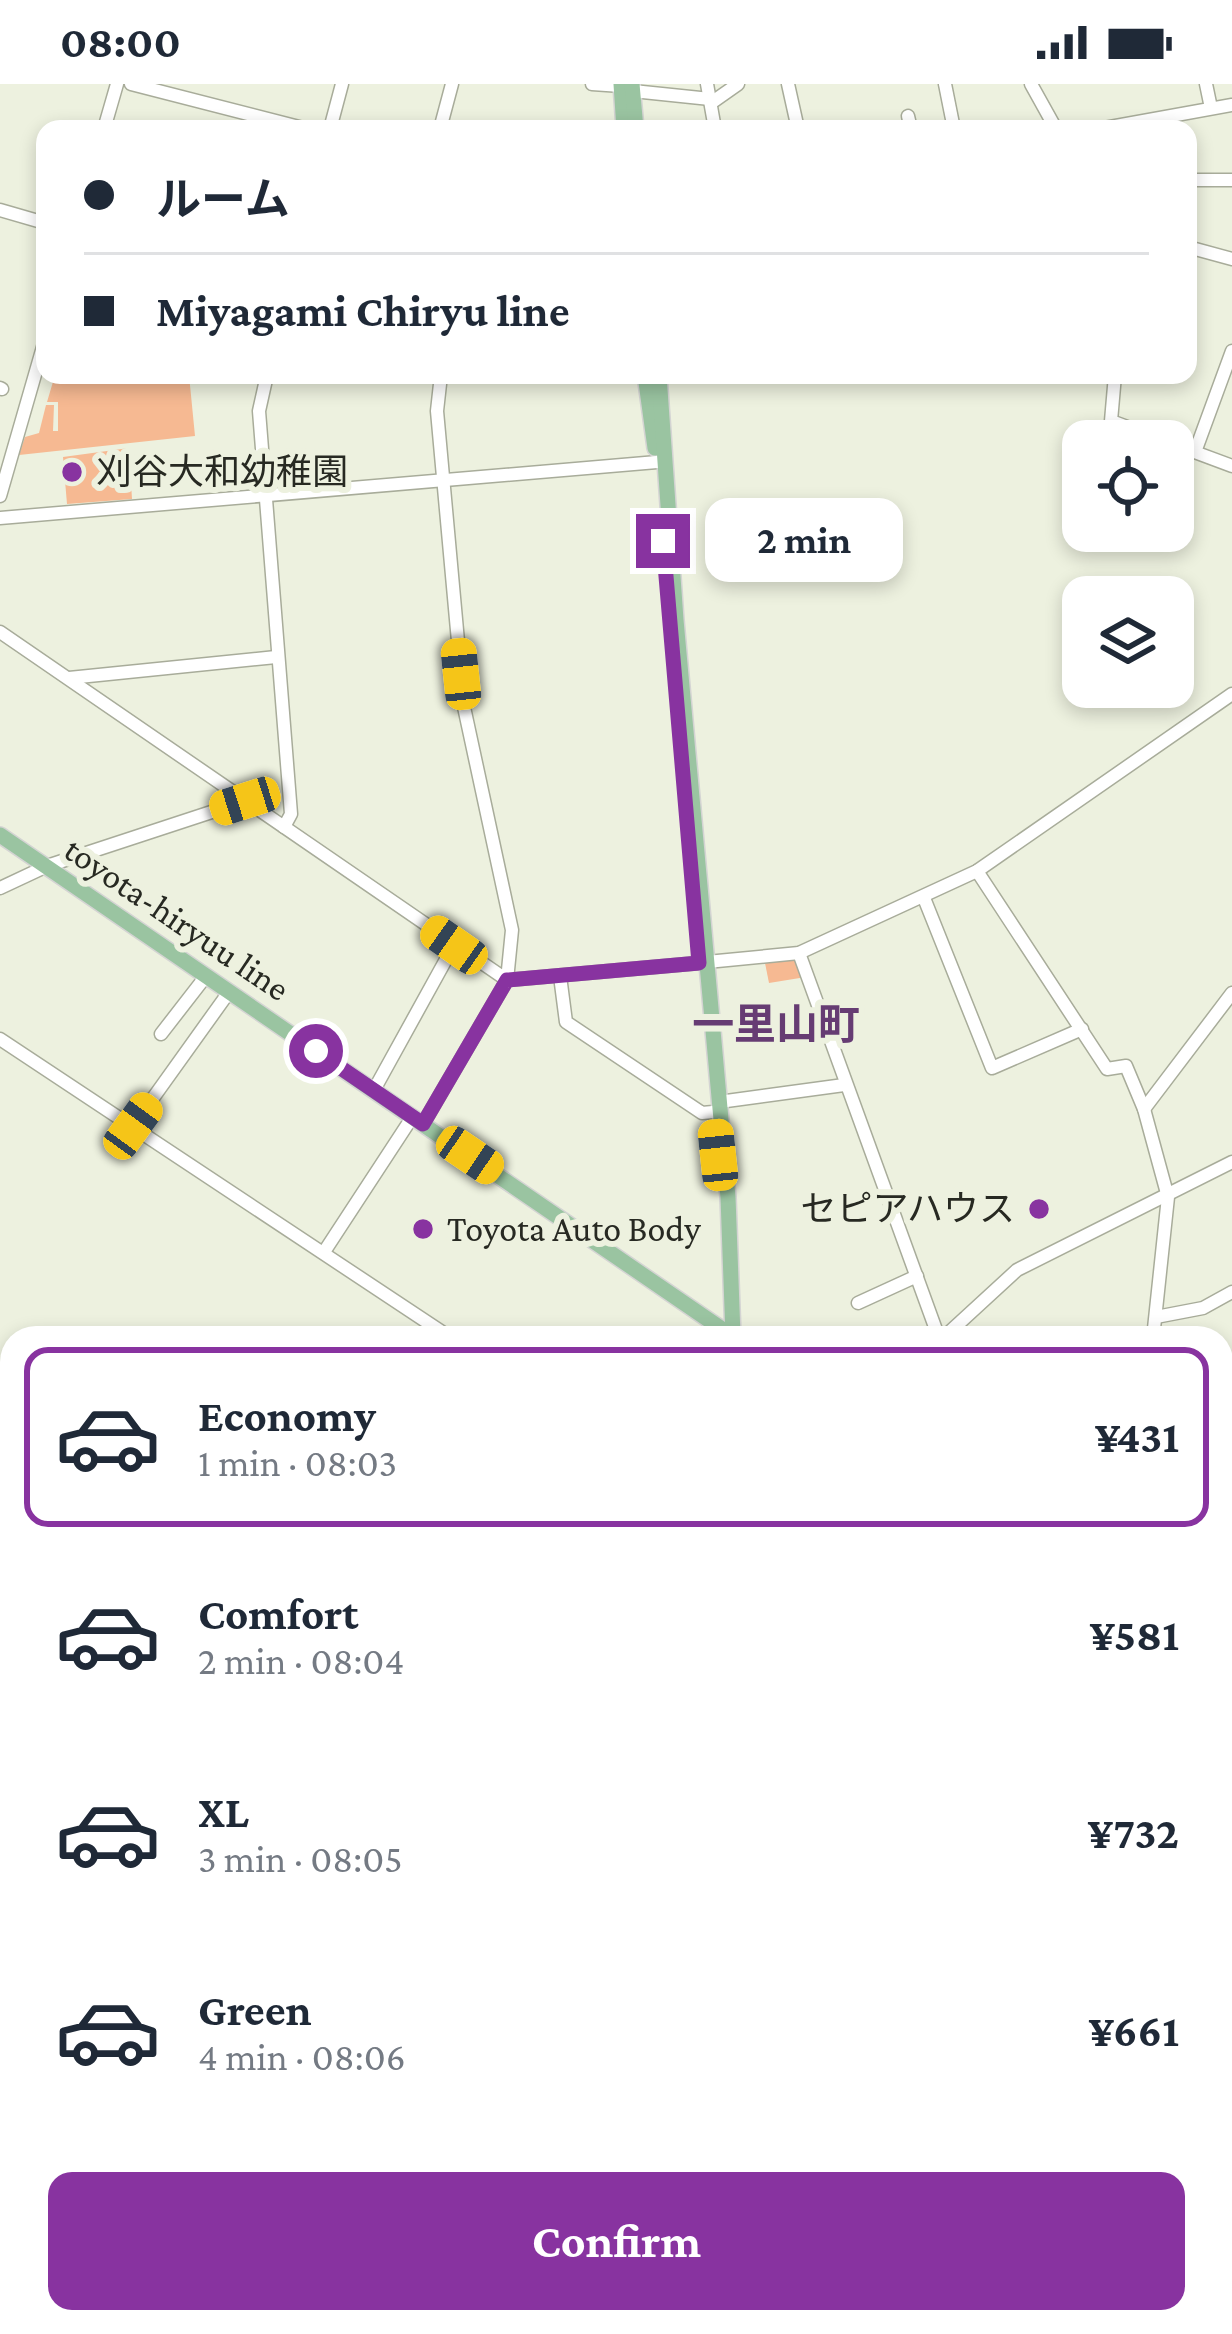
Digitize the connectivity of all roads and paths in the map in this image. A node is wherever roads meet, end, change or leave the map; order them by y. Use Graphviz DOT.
graph roads {
  1 [pos="117,84"];
  2 [pos="131,84"];
  3 [pos="341,84"];
  4 [pos="452,84"];
  5 [pos="592,84"];
  6 [pos="738,84"];
  7 [pos="788,84"];
  8 [pos="945,84"];
  9 [pos="1031,84"];
  10 [pos="1206,84"];
  11 [pos="627,86"];
  12 [pos="709,95"];
  13 [pos="1232,105"];
  14 [pos="1211,108"];
  15 [pos="107,120"];
  16 [pos="272,120"];
  17 [pos="332,120"];
  18 [pos="442,120"];
  19 [pos="625,120"];
  20 [pos="635,120"];
  21 [pos="796,120"];
  22 [pos="952,120"];
  23 [pos="1051,120"];
  24 [pos="1147,120"];
  25 [pos="1197,180"];
  26 [pos="1232,180"];
  27 [pos="0,210"];
  28 [pos="36,220"];
  29 [pos="1197,249"];
  30 [pos="1232,259"];
  31 [pos="1232,351"];
  32 [pos="36,371"];
  33 [pos="265,384"];
  34 [pos="440,384"];
  35 [pos="646,384"];
  36 [pos="660,384"];
  37 [pos="1114,384"];
  38 [pos="1112,420"];
  39 [pos="1195,452"];
  40 [pos="657,462"];
  41 [pos="1232,466"];
  42 [pos="444,481"];
  43 [pos="0,496"];
  44 [pos="267,496"];
  45 [pos="0,518"];
  46 [pos="0,632"];
  47 [pos="276,658"];
  48 [pos="68,679"];
  49 [pos="1232,694"];
  50 [pos="245,801"];
  51 [pos="284,827"];
  52 [pos="0,835"];
  53 [pos="47,866"];
  54 [pos="977,872"];
  55 [pos="0,888"];
  56 [pos="924,898"];
  57 [pos="454,945"];
  58 [pos="799,953"];
  59 [pos="703,962"];
  60 [pos="206,976"];
  61 [pos="560,976"];
  62 [pos="507,980"];
  63 [pos="229,992"];
  64 [pos="1232,993"];
  65 [pos="1082,1029"];
  66 [pos="161,1034"];
  67 [pos="0,1039"];
  68 [pos="844,1085"];
  69 [pos="374,1090"];
  70 [pos="716,1107"];
  71 [pos="1144,1109"];
  72 [pos="418,1120"];
  73 [pos="133,1126"];
  74 [pos="1232,1162"];
  75 [pos="1168,1197"];
  76 [pos="324,1252"];
  77 [pos="917,1276"];
  78 [pos="1232,1292"];
  79 [pos="858,1303"];
  80 [pos="1156,1317"];
  81 [pos="433,1326"];
  82 [pos="716,1326"];
  83 [pos="732,1326"];
  84 [pos="936,1326"];
  85 [pos="954,1326"];
  86 [pos="1155,1326"];
  1 -- 15 [label="street"];
  2 -- 16 [label="street"];
  3 -- 17 [label="street"];
  4 -- 18 [label="street"];
  5 -- 11 [label="street"];
  6 -- 12 [label="street"];
  7 -- 21 [label="street"];
  8 -- 22 [label="street"];
  9 -- 23 [label="street"];
  10 -- 14 [label="street"];
  11 -- 12 [label="street"];
  11 -- 19 [label="main road"];
  11 -- 20 [label="main road"];
  13 -- 14 [label="street"];
  14 -- 24 [label="street"];
  25 -- 26 [label="street"];
  27 -- 28 [label="street"];
  29 -- 30 [label="street"];
  31 -- 39 [label="street"];
  32 -- 43 [label="street"];
  33 -- 44 [label="street"];
  34 -- 42 [label="street"];
  35 -- 40 [label="main road"];
  36 -- 59 [label="main road"];
  37 -- 38 [label="street"];
  39 -- 41 [label="street"];
  40 -- 42 [label="street"];
  40 -- 59 [label="main road"];
  42 -- 44 [label="street"];
  42 -- 62 [label="street"];
  44 -- 45 [label="street"];
  44 -- 47 [label="street"];
  46 -- 48 [label="street"];
  47 -- 48 [label="street"];
  47 -- 51 [label="street"];
  48 -- 50 [label="street"];
  49 -- 54 [label="street"];
  50 -- 51 [label="street"];
  50 -- 53 [label="street"];
  51 -- 57 [label="street"];
  52 -- 53 [label="main road, toyota-hiryuu line"];
  53 -- 55 [label="street"];
  53 -- 60 [label="main road, toyota-hiryuu line"];
  54 -- 56 [label="street"];
  54 -- 65 [label="street"];
  56 -- 58 [label="street"];
  56 -- 65 [label="street"];
  57 -- 62 [label="street"];
  57 -- 69 [label="street"];
  58 -- 59 [label="street"];
  58 -- 68 [label="street"];
  59 -- 61 [label="street"];
  59 -- 70 [label="main road"];
  60 -- 63 [label="main road, toyota-hiryuu line"];
  60 -- 66 [label="street"];
  61 -- 62 [label="street"];
  61 -- 70 [label="street"];
  62 -- 72 [label="street"];
  63 -- 69 [label="main road, toyota-hiryuu line"];
  63 -- 73 [label="street"];
  64 -- 71 [label="street"];
  65 -- 71 [label="street"];
  67 -- 73 [label="street"];
  68 -- 70 [label="street"];
  68 -- 77 [label="street"];
  69 -- 72 [label="main road, toyota-hiryuu line"];
  70 -- 83 [label="main road"];
  71 -- 75 [label="street"];
  72 -- 76 [label="street"];
  72 -- 82 [label="main road, toyota-hiryuu line"];
  73 -- 76 [label="street"];
  74 -- 75 [label="street"];
  75 -- 80 [label="street"];
  75 -- 85 [label="street"];
  76 -- 81 [label="street"];
  77 -- 79 [label="street"];
  77 -- 84 [label="street"];
  78 -- 80 [label="street"];
  80 -- 86 [label="street"];
}
